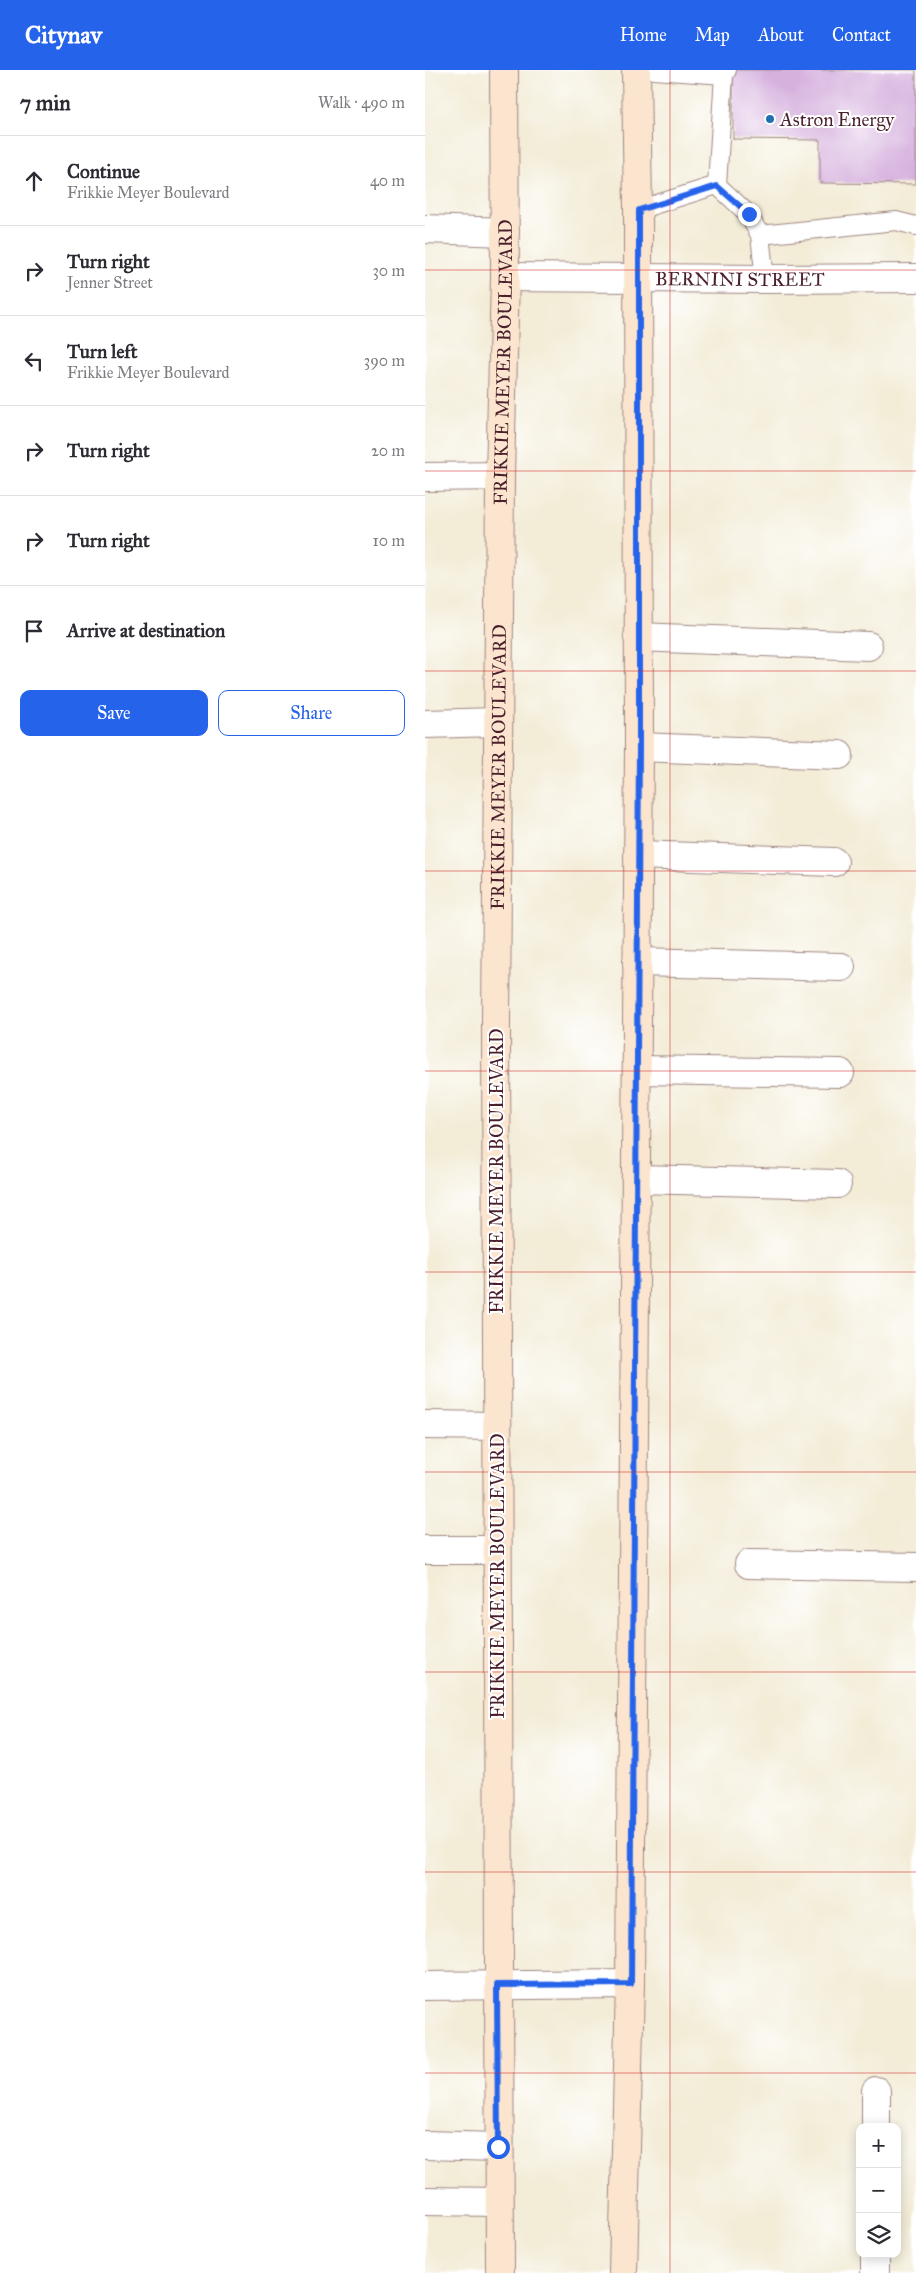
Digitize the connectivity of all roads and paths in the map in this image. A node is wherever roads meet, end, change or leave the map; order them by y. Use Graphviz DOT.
graph roads {
  1 [pos="504,70"];
  2 [pos="636,70"];
  3 [pos="654,70"];
  4 [pos="725,72"];
  5 [pos="717,186"];
  6 [pos="639,210"];
  7 [pos="916,226"];
  8 [pos="425,229"];
  9 [pos="505,232"];
  10 [pos="760,235"];
  11 [pos="505,276"];
  12 [pos="638,277"];
  13 [pos="916,278"];
  14 [pos="765,279"];
  15 [pos="500,476"];
  16 [pos="425,477"];
  17 [pos="638,637"];
  18 [pos="868,646"];
  19 [pos="498,722"];
  20 [pos="425,724"];
  21 [pos="639,747"];
  22 [pos="839,755"];
  23 [pos="638,855"];
  24 [pos="834,862"];
  25 [pos="637,962"];
  26 [pos="841,967"];
  27 [pos="637,1070"];
  28 [pos="840,1073"];
  29 [pos="636,1179"];
  30 [pos="837,1184"];
  31 [pos="425,1425"];
  32 [pos="497,1426"];
  33 [pos="425,1550"];
  34 [pos="497,1550"];
  35 [pos="749,1564"];
  36 [pos="916,1566"];
  37 [pos="631,1984"];
  38 [pos="497,1985"];
  39 [pos="425,1986"];
  40 [pos="876,2091"];
  41 [pos="876,2123"];
  42 [pos="425,2145"];
  43 [pos="498,2147"];
  44 [pos="425,2201"];
  45 [pos="499,2202"];
  46 [pos="875,2258"];
  47 [pos="499,2273"];
  48 [pos="623,2273"];
  49 [pos="875,2273"];
  1 -- 9 [label="main road, FRIKKIE MEYER BOULEVARD"];
  2 -- 6 [label="main road"];
  3 -- 4 [label="lane"];
  4 -- 5 [label="lane"];
  5 -- 6 [label="lane"];
  5 -- 10 [label="lane"];
  6 -- 12 [label="main road"];
  7 -- 10 [label="lane"];
  8 -- 9 [label="street"];
  9 -- 11 [label="main road, FRIKKIE MEYER BOULEVARD"];
  10 -- 14 [label="lane"];
  11 -- 12 [label="street, BERNINI STREET"];
  11 -- 15 [label="main road, FRIKKIE MEYER BOULEVARD"];
  12 -- 14 [label="street, BERNINI STREET"];
  12 -- 17 [label="main road"];
  13 -- 14 [label="street, BERNINI STREET"];
  15 -- 16 [label="street"];
  15 -- 19 [label="main road, FRIKKIE MEYER BOULEVARD"];
  17 -- 18 [label="street"];
  17 -- 21 [label="main road"];
  19 -- 20 [label="street"];
  19 -- 32 [label="main road, FRIKKIE MEYER BOULEVARD"];
  21 -- 22 [label="street"];
  21 -- 23 [label="main road"];
  23 -- 24 [label="street"];
  23 -- 25 [label="main road"];
  25 -- 26 [label="street"];
  25 -- 27 [label="main road"];
  27 -- 28 [label="street"];
  27 -- 29 [label="main road"];
  29 -- 30 [label="street"];
  29 -- 37 [label="main road"];
  31 -- 32 [label="street"];
  32 -- 34 [label="main road, FRIKKIE MEYER BOULEVARD"];
  33 -- 34 [label="street"];
  34 -- 38 [label="main road, FRIKKIE MEYER BOULEVARD"];
  35 -- 36 [label="street"];
  37 -- 38 [label="street"];
  37 -- 48 [label="main road"];
  38 -- 39 [label="street"];
  38 -- 43 [label="main road, FRIKKIE MEYER BOULEVARD"];
  40 -- 41 [label="street"];
  42 -- 43 [label="street"];
  43 -- 45 [label="main road, FRIKKIE MEYER BOULEVARD"];
  44 -- 45 [label="street"];
  45 -- 47 [label="main road, FRIKKIE MEYER BOULEVARD"];
  46 -- 49 [label="street"];
}
